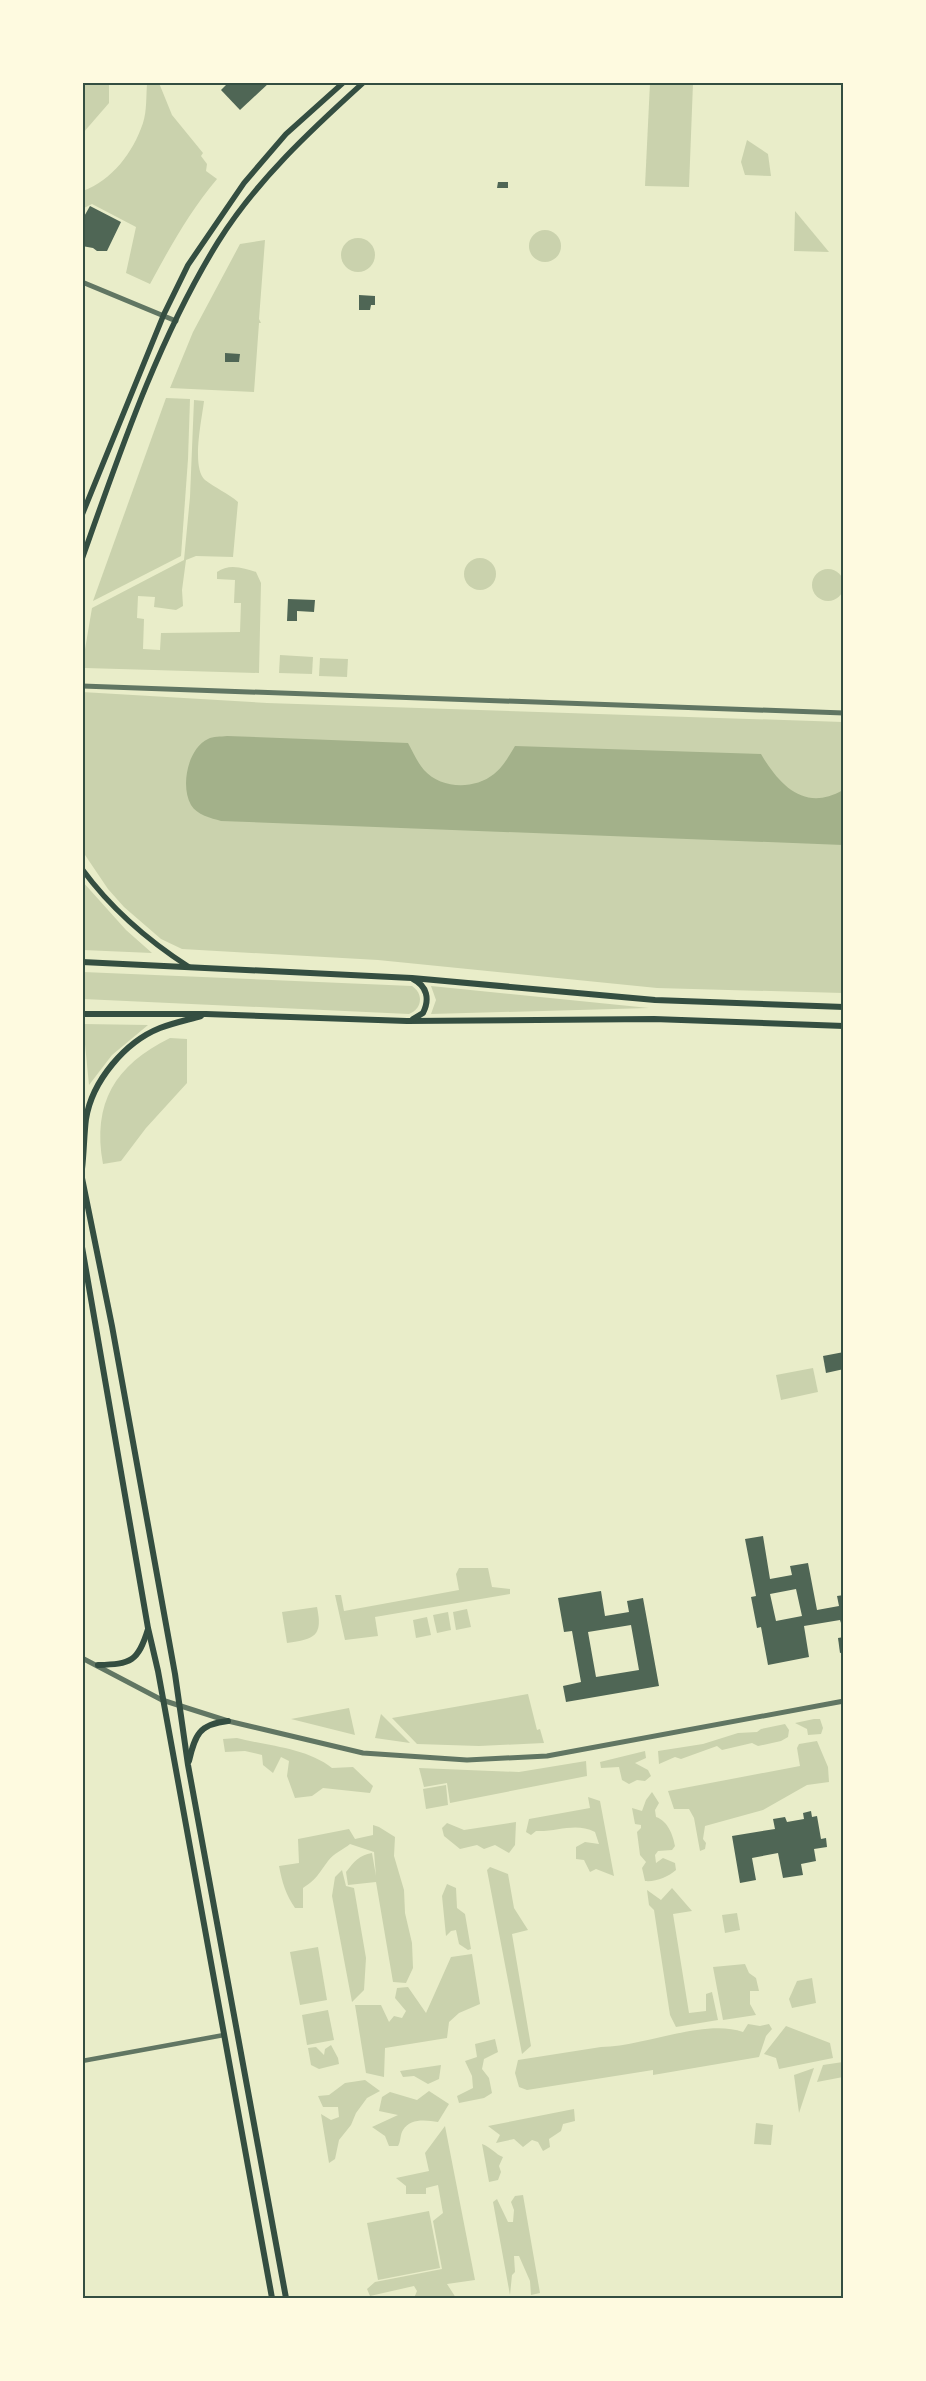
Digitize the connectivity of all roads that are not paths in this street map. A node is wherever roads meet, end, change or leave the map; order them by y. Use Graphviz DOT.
graph roads {
  1 [pos="344,82"];
  2 [pos="364,82"];
  3 [pos="82,282"];
  4 [pos="164,314"];
  5 [pos="176,321"];
  6 [pos="82,515"];
  7 [pos="82,559"];
  8 [pos="82,686"];
  9 [pos="844,713"];
  10 [pos="82,869"];
  11 [pos="82,962"];
  12 [pos="191,968"];
  13 [pos="412,978"];
  14 [pos="844,1007"];
  15 [pos="82,1014"];
  16 [pos="206,1014"];
  17 [pos="407,1021"];
  18 [pos="844,1026"];
  19 [pos="82,1169"];
  20 [pos="82,1178"];
  21 [pos="82,1247"];
  22 [pos="148,1628"];
  23 [pos="82,1658"];
  24 [pos="98,1665"];
  25 [pos="162,1700"];
  26 [pos="844,1701"];
  27 [pos="179,1705"];
  28 [pos="228,1721"];
  29 [pos="188,1765"];
  30 [pos="224,2035"];
  31 [pos="82,2061"];
  32 [pos="272,2298"];
  33 [pos="286,2298"];
  1 -- 4 [label="main road"];
  2 -- 5 [label="main road"];
  3 -- 4 [label="street"];
  4 -- 5 [label="street"];
  4 -- 6 [label="main road"];
  5 -- 7 [label="main road"];
  8 -- 9 [label="street"];
  10 -- 12 [label="main road"];
  11 -- 12 [label="main road"];
  12 -- 13 [label="main road"];
  13 -- 14 [label="main road"];
  13 -- 17 [label="main road"];
  15 -- 16 [label="main road"];
  16 -- 17 [label="main road"];
  16 -- 19 [label="main road"];
  17 -- 18 [label="main road"];
  20 -- 27 [label="main road"];
  21 -- 22 [label="main road"];
  22 -- 24 [label="main road"];
  22 -- 25 [label="main road"];
  23 -- 24 [label="street"];
  24 -- 25 [label="street"];
  25 -- 27 [label="street"];
  25 -- 30 [label="main road"];
  26 -- 28 [label="street"];
  27 -- 28 [label="street"];
  27 -- 29 [label="main road"];
  28 -- 29 [label="main road"];
  29 -- 33 [label="main road"];
  30 -- 31 [label="street"];
  30 -- 32 [label="main road"];
}
